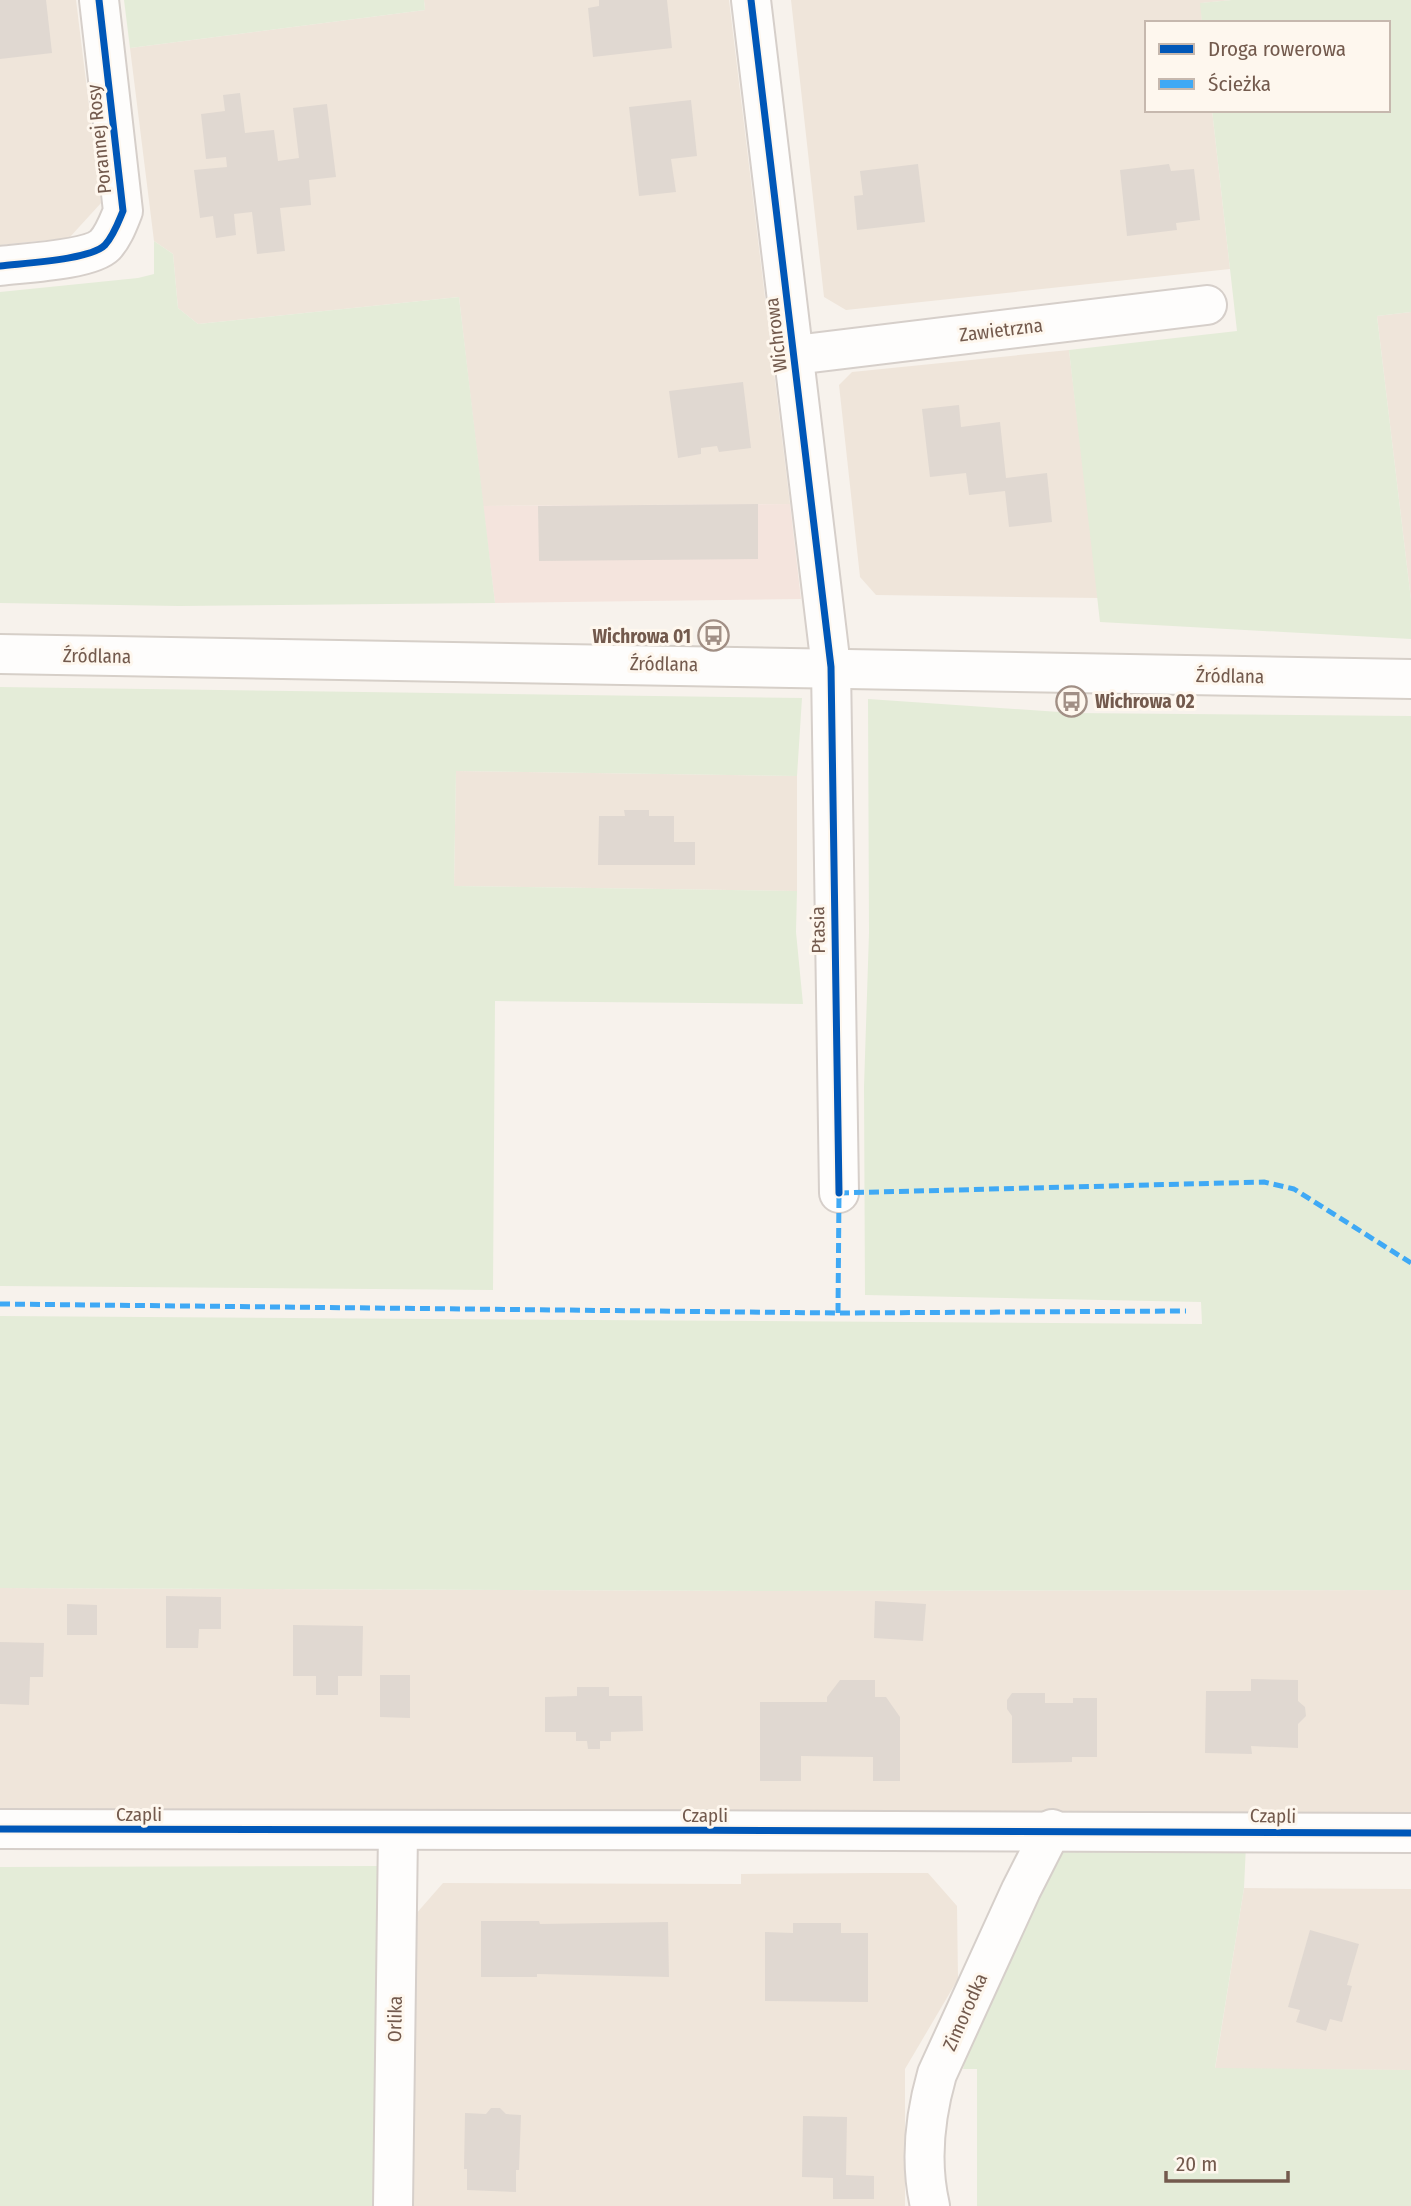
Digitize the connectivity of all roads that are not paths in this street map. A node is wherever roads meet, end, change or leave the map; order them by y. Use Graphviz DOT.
graph roads {
  1 [pos="99,0"];
  2 [pos="751,0"];
  3 [pos="0,266"];
  4 [pos="1208,305"];
  5 [pos="794,355"];
  6 [pos="0,654"];
  7 [pos="831,667"];
  8 [pos="1411,679"];
  9 [pos="839,1193"];
  10 [pos="0,1829"];
  11 [pos="1052,1829"];
  12 [pos="398,1832"];
  13 [pos="1411,1833"];
  14 [pos="393,2206"];
  15 [pos="930,2206"];
  1 -- 3 [label="street, Porannej Rosy"];
  2 -- 5 [label="street, Wichrowa"];
  4 -- 5 [label="street, Zawietrzna"];
  5 -- 7 [label="street, Wichrowa"];
  6 -- 7 [label="street, Źródlana"];
  7 -- 8 [label="street, Źródlana"];
  7 -- 9 [label="street, Ptasia"];
  10 -- 12 [label="street, Czapli"];
  11 -- 12 [label="street, Czapli"];
  11 -- 13 [label="street, Czapli"];
  11 -- 15 [label="street, Zimorodka"];
  12 -- 14 [label="street, Orlika"];
}
